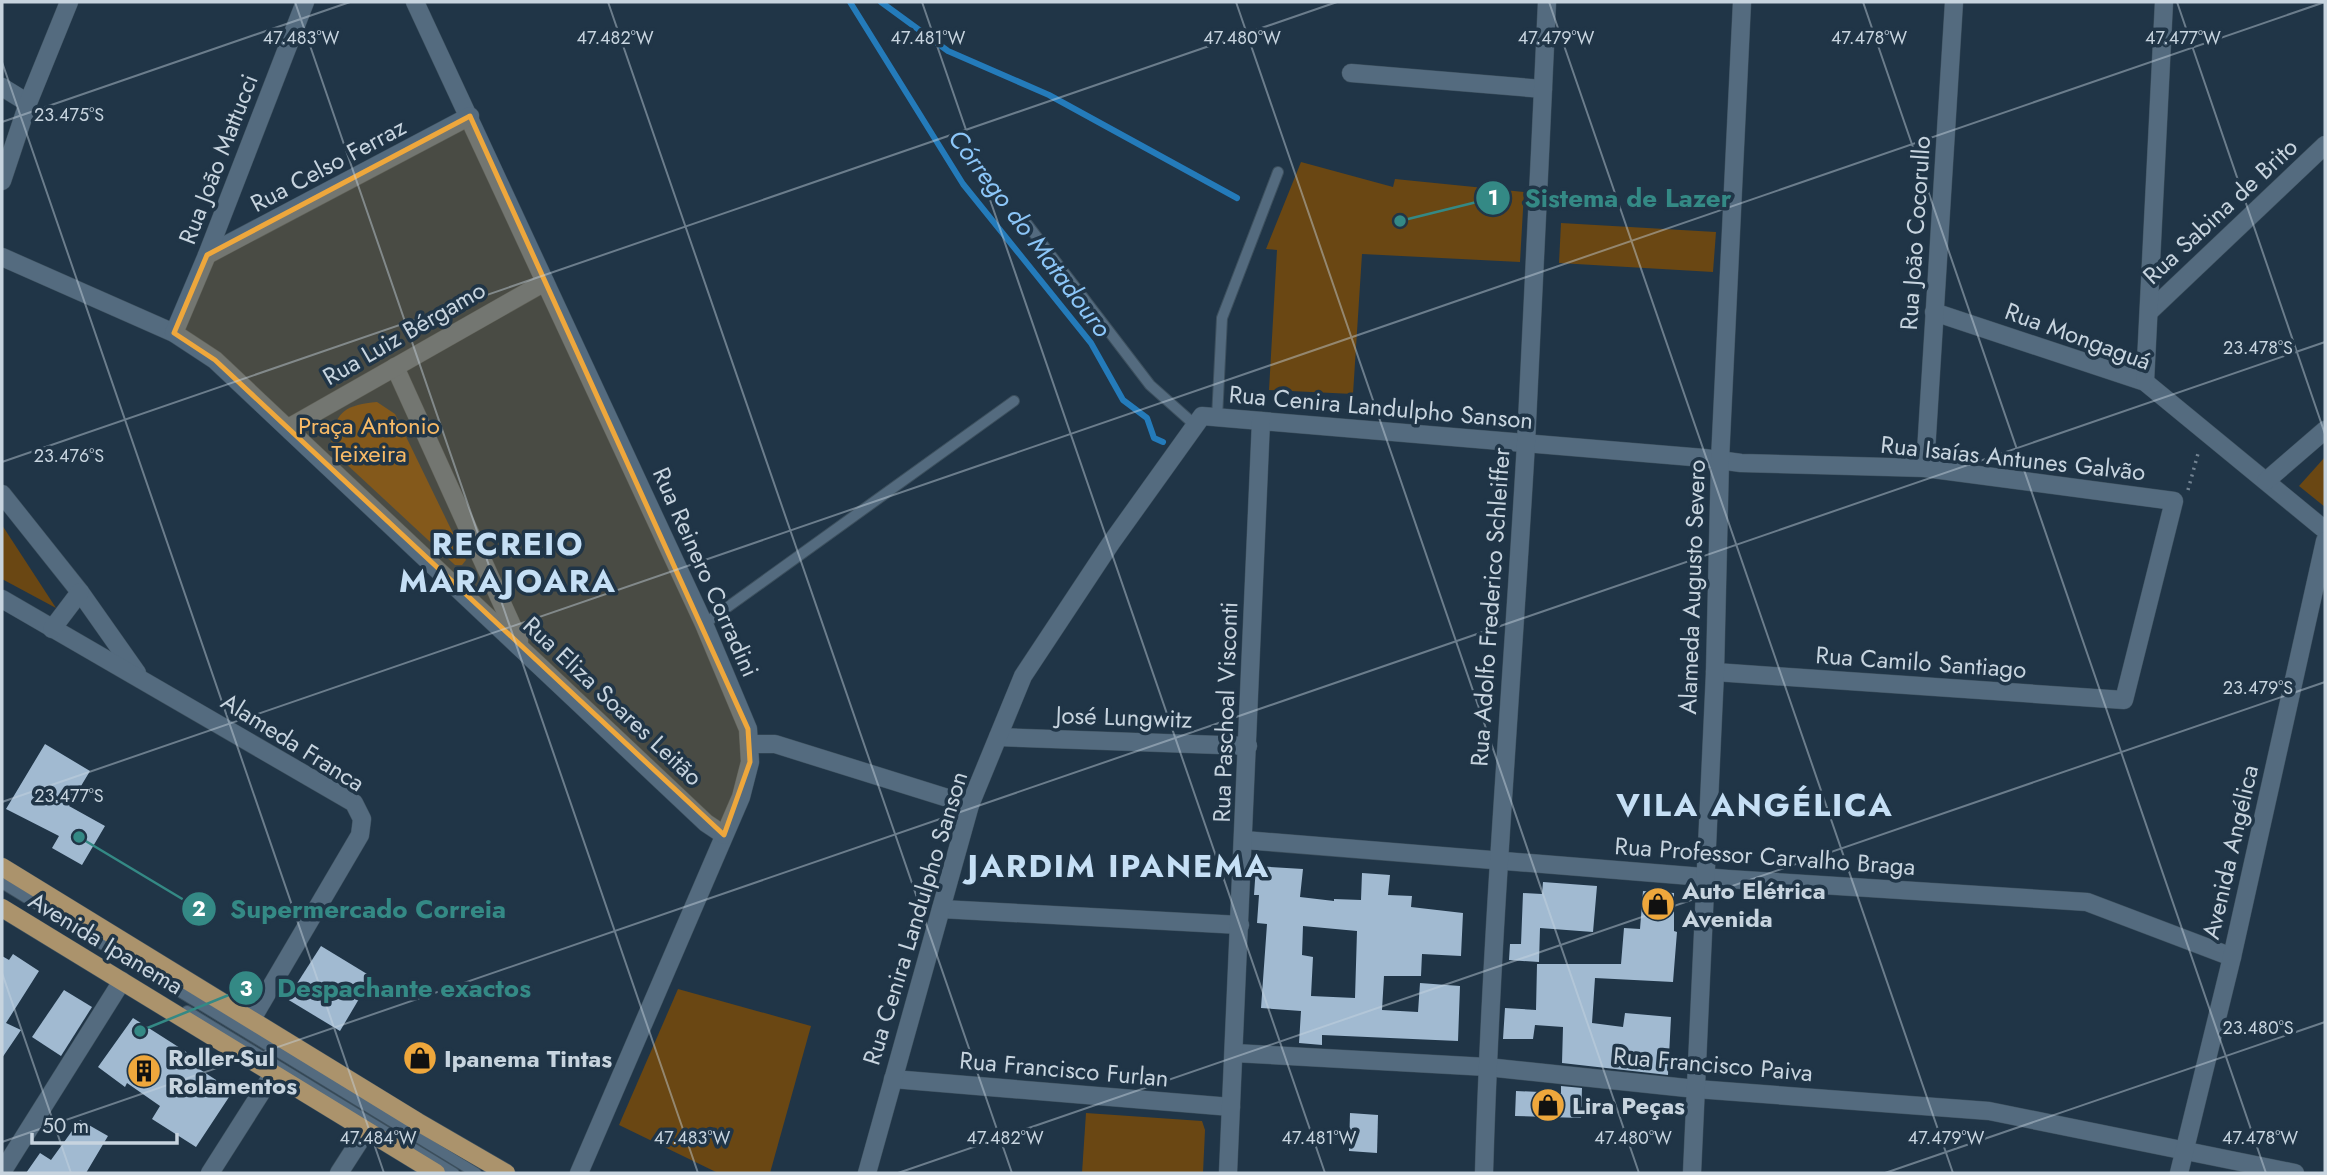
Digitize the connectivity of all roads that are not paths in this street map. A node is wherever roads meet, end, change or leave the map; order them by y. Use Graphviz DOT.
graph roads {
  1 [pos="69,2"];
  2 [pos="305,2"];
  3 [pos="415,2"];
  4 [pos="1547,2"];
  5 [pos="1742,2"];
  6 [pos="1954,2"];
  7 [pos="2165,2"];
  8 [pos="1351,73"];
  9 [pos="2,87"];
  10 [pos="1543,89"];
  11 [pos="28,103"];
  12 [pos="470,117"];
  13 [pos="2325,145"];
  14 [pos="1278,172"];
  15 [pos="2,181"];
  16 [pos="1027,224"];
  17 [pos="207,255"];
  18 [pos="2,257"];
  19 [pos="545,282"];
  20 [pos="1934,312"];
  21 [pos="2149,312"];
  22 [pos="174,333"];
  23 [pos="395,367"];
  24 [pos="2145,382"];
  25 [pos="1014,401"];
  26 [pos="1217,418"];
  27 [pos="1261,421"];
  28 [pos="1195,425"];
  29 [pos="288,428"];
  30 [pos="2325,430"];
  31 [pos="1526,444"];
  32 [pos="1720,460"];
  33 [pos="1925,468"];
  34 [pos="2266,481"];
  35 [pos="2,494"];
  36 [pos="2325,530"];
  37 [pos="2325,541"];
  38 [pos="80,592"];
  39 [pos="2,599"];
  40 [pos="704,624"];
  41 [pos="52,629"];
  42 [pos="523,650"];
  43 [pos="1715,672"];
  44 [pos="141,680"];
  45 [pos="2124,700"];
  46 [pos="998,737"];
  47 [pos="750,744"];
  48 [pos="1248,746"];
  49 [pos="970,805"];
  50 [pos="724,835"];
  51 [pos="1244,841"];
  52 [pos="1498,861"];
  53 [pos="2,867"];
  54 [pos="1706,876"];
  55 [pos="2,883"];
  56 [pos="2,899"];
  57 [pos="2,908"];
  58 [pos="941,909"];
  59 [pos="1240,925"];
  60 [pos="2231,957"];
  61 [pos="122,981"];
  62 [pos="252,1019"];
  63 [pos="1234,1052"];
  64 [pos="1487,1067"];
  65 [pos="273,1074"];
  66 [pos="892,1080"];
  67 [pos="1696,1089"];
  68 [pos="1231,1107"];
  69 [pos="366,1130"];
  70 [pos="2185,1150"];
  71 [pos="2,1172"];
  72 [pos="210,1173"];
  73 [pos="339,1173"];
  74 [pos="436,1173"];
  75 [pos="454,1173"];
  76 [pos="476,1173"];
  77 [pos="506,1173"];
  78 [pos="579,1173"];
  79 [pos="867,1173"];
  80 [pos="1228,1173"];
  81 [pos="1484,1173"];
  82 [pos="1692,1173"];
  83 [pos="2179,1173"];
  84 [pos="2295,1173"];
  1 -- 11 [label="street"];
  2 -- 17 [label="street, Rua João Mattucci"];
  3 -- 12 [label="street, Rua Reinero Corradini"];
  4 -- 10 [label="street, Rua Adolfo Frederico Schleiffer"];
  5 -- 32 [label="street, Alameda Augusto Severo"];
  6 -- 20 [label="street, Rua João Cocorullo"];
  7 -- 21 [label="street"];
  8 -- 10 [label="street"];
  9 -- 11 [label="street"];
  10 -- 31 [label="street, Rua Adolfo Frederico Schleiffer"];
  11 -- 15 [label="street"];
  12 -- 17 [label="street, Rua Celso Ferraz"];
  12 -- 19 [label="street, Rua Reinero Corradini"];
  13 -- 21 [label="street, Rua Sabina de Brito"];
  14 -- 26 [label="lane"];
  16 -- 28 [label="lane"];
  17 -- 22 [label="street, Rua João Mattucci"];
  18 -- 22 [label="street, Rua Eliza Soares Leitão"];
  19 -- 23 [label="street, Rua Luiz Bérgamo"];
  19 -- 40 [label="street, Rua Reinero Corradini"];
  20 -- 24 [label="street, Rua Mongaguá"];
  20 -- 33 [label="street, Rua João Cocorullo"];
  21 -- 24 [label="street"];
  22 -- 29 [label="street, Rua Eliza Soares Leitão"];
  23 -- 29 [label="street, Rua Luiz Bérgamo"];
  23 -- 42 [label="street"];
  24 -- 34 [label="street, Rua Mongaguá"];
  25 -- 40 [label="lane"];
  26 -- 27 [label="street, Rua Cenira Landulpho Sanson"];
  26 -- 28 [label="street, Rua Cenira Landulpho Sanson"];
  27 -- 31 [label="street, Rua Cenira Landulpho Sanson"];
  27 -- 48 [label="street, Rua Paschoal Visconti"];
  28 -- 46 [label="street, Rua Cenira Landulpho Sanson"];
  29 -- 42 [label="street, Rua Eliza Soares Leitão"];
  30 -- 34 [label="street"];
  31 -- 32 [label="street, Rua Cenira Landulpho Sanson"];
  31 -- 52 [label="street, Rua Adolfo Frederico Schleiffer"];
  32 -- 33 [label="street, Rua Isaías Antunes Galvão"];
  32 -- 43 [label="street, Alameda Augusto Severo"];
  33 -- 45 [label="street, Rua Isaías Antunes Galvão"];
  34 -- 36 [label="street, Rua Mongaguá"];
  35 -- 38 [label="street, Alameda Franca"];
  37 -- 60 [label="street, Avenida Angélica"];
  38 -- 41 [label="street"];
  38 -- 44 [label="street, Alameda Franca"];
  39 -- 41 [label="street, Alameda Franca"];
  40 -- 47 [label="street, Rua Reinero Corradini"];
  41 -- 44 [label="street, Alameda Franca"];
  42 -- 50 [label="street, Rua Eliza Soares Leitão"];
  43 -- 45 [label="street, Rua Camilo Santiago"];
  43 -- 54 [label="street, Alameda Augusto Severo"];
  44 -- 62 [label="street, Alameda Franca"];
  46 -- 48 [label="street, José Lungwitz"];
  46 -- 49 [label="street, Rua Cenira Landulpho Sanson"];
  47 -- 49 [label="street"];
  47 -- 50 [label="street, Rua Reinero Corradini"];
  48 -- 51 [label="street, Rua Paschoal Visconti"];
  49 -- 58 [label="street, Rua Cenira Landulpho Sanson"];
  50 -- 78 [label="street, Rua Reinero Corradini"];
  51 -- 52 [label="street, Rua Professor Carvalho Braga"];
  51 -- 59 [label="street, Rua Paschoal Visconti"];
  52 -- 54 [label="street, Rua Professor Carvalho Braga"];
  52 -- 64 [label="street, Rua Adolfo Frederico Schleiffer"];
  53 -- 62 [label="main road, Avenida Ipanema"];
  54 -- 60 [label="street, Rua Professor Carvalho Braga"];
  54 -- 67 [label="street, Alameda Augusto Severo"];
  55 -- 76 [label="lane"];
  56 -- 75 [label="lane"];
  57 -- 61 [label="main road, Avenida Ipanema"];
  58 -- 59 [label="street"];
  58 -- 66 [label="street, Rua Cenira Landulpho Sanson"];
  59 -- 63 [label="street, Rua Paschoal Visconti"];
  60 -- 70 [label="street, Avenida Angélica"];
  61 -- 65 [label="main road, Avenida Ipanema"];
  61 -- 71 [label="street"];
  62 -- 77 [label="main road, Avenida Ipanema"];
  63 -- 64 [label="street, Rua Francisco Paiva"];
  63 -- 68 [label="street, Rua Paschoal Visconti"];
  64 -- 67 [label="street, Rua Francisco Paiva"];
  64 -- 81 [label="street, Rua Adolfo Frederico Schleiffer"];
  65 -- 69 [label="main road, Avenida Ipanema"];
  65 -- 72 [label="street"];
  66 -- 68 [label="street, Rua Francisco Furlan"];
  66 -- 79 [label="street, Rua Cenira Landulpho Sanson"];
  67 -- 70 [label="street, Rua Francisco Paiva"];
  67 -- 82 [label="street, Alameda Augusto Severo"];
  68 -- 80 [label="street, Rua Paschoal Visconti"];
  69 -- 73 [label="street"];
  69 -- 74 [label="main road, Avenida Ipanema"];
  70 -- 83 [label="street, Avenida Angélica"];
  70 -- 84 [label="street, Rua Francisco Paiva"];
}
